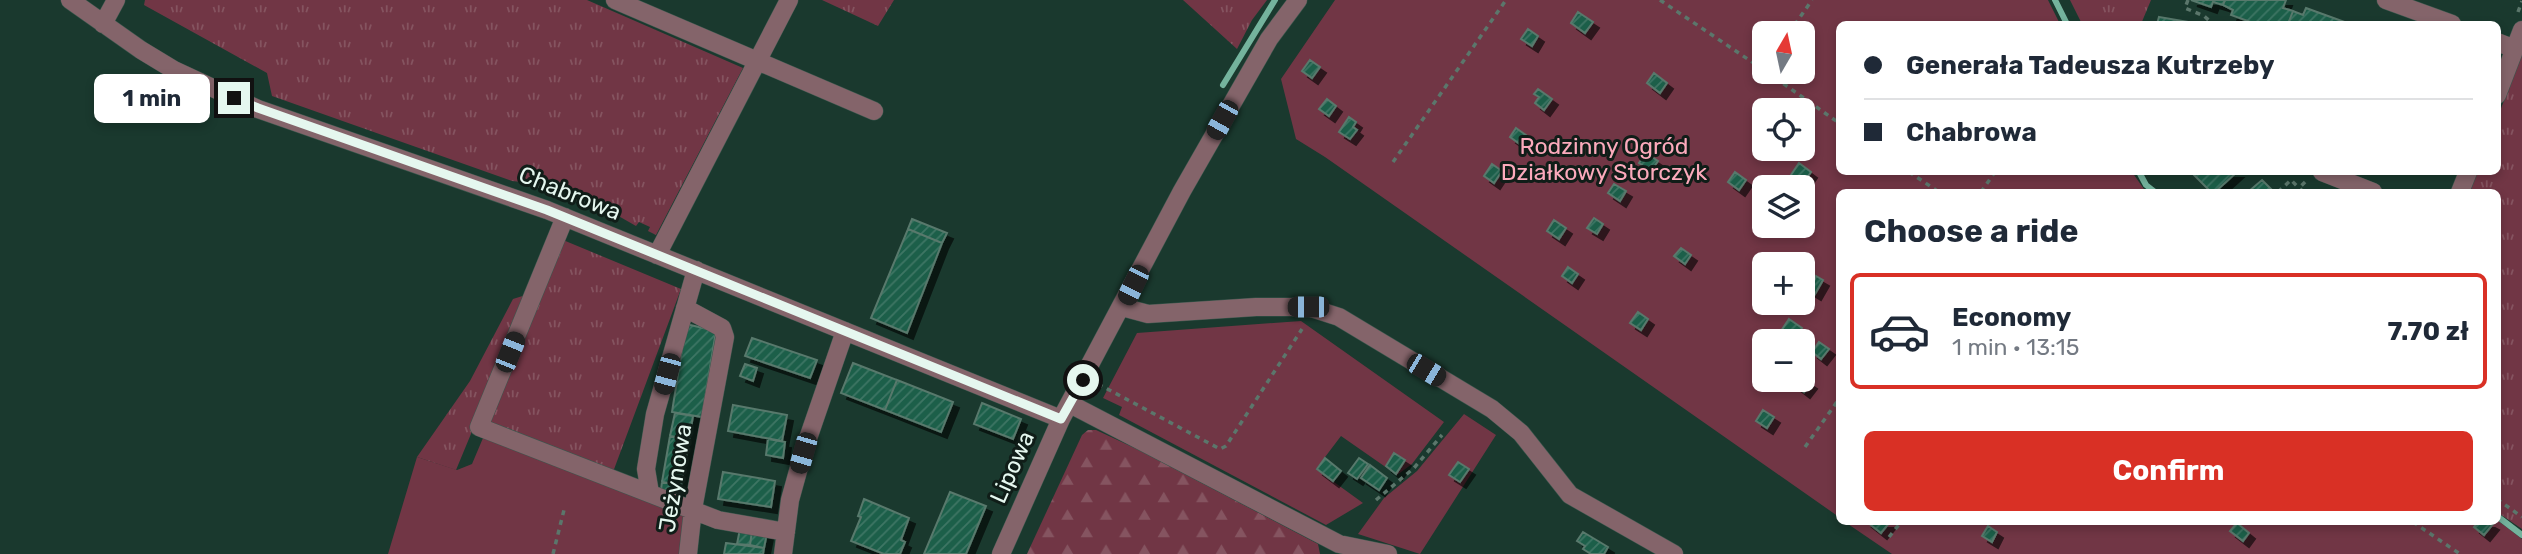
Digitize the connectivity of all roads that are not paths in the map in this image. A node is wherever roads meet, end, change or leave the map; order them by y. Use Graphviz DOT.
graph roads {
  1 [pos="69,0"];
  2 [pos="116,0"];
  3 [pos="615,0"];
  4 [pos="789,0"];
  5 [pos="1298,0"];
  6 [pos="2386,0"];
  7 [pos="2444,21"];
  8 [pos="103,24"];
  9 [pos="2522,30"];
  10 [pos="2501,44"];
  11 [pos="2515,49"];
  12 [pos="757,62"];
  13 [pos="2501,85"];
  14 [pos="874,111"];
  15 [pos="2330,175"];
  16 [pos="2365,189"];
  17 [pos="565,217"];
  18 [pos="657,255"];
  19 [pos="696,270"];
  20 [pos="1122,307"];
  21 [pos="685,308"];
  22 [pos="845,331"];
  23 [pos="1067,408"];
  24 [pos="650,493"];
  25 [pos="693,509"];
  26 [pos="786,532"];
  27 [pos="1338,549"];
  28 [pos="688,554"];
  29 [pos="783,554"];
  30 [pos="1000,554"];
  31 [pos="1388,554"];
  32 [pos="1674,554"];
  1 -- 8 [label="street, Chabrowa"];
  2 -- 8 [label="street"];
  3 -- 12 [label="street"];
  4 -- 12 [label="street"];
  5 -- 20 [label="street, Lipowa"];
  6 -- 7 [label="street"];
  8 -- 17 [label="street, Chabrowa"];
  9 -- 11 [label="street"];
  10 -- 11 [label="street"];
  11 -- 13 [label="street"];
  12 -- 14 [label="street"];
  12 -- 18 [label="street"];
  15 -- 16 [label="street"];
  17 -- 18 [label="street, Chabrowa"];
  17 -- 24 [label="street"];
  18 -- 19 [label="street, Chabrowa"];
  19 -- 21 [label="street"];
  19 -- 22 [label="street, Chabrowa"];
  20 -- 23 [label="street, Lipowa"];
  20 -- 32 [label="street"];
  21 -- 24 [label="street"];
  21 -- 25 [label="street, Jeżynowa"];
  22 -- 23 [label="street, Chabrowa"];
  22 -- 26 [label="street"];
  23 -- 27 [label="street, Chabrowa"];
  23 -- 30 [label="street, Lipowa"];
  24 -- 25 [label="street"];
  25 -- 26 [label="street"];
  25 -- 28 [label="street, Jeżynowa"];
  26 -- 29 [label="street"];
  27 -- 31 [label="street, Chabrowa"];
}
